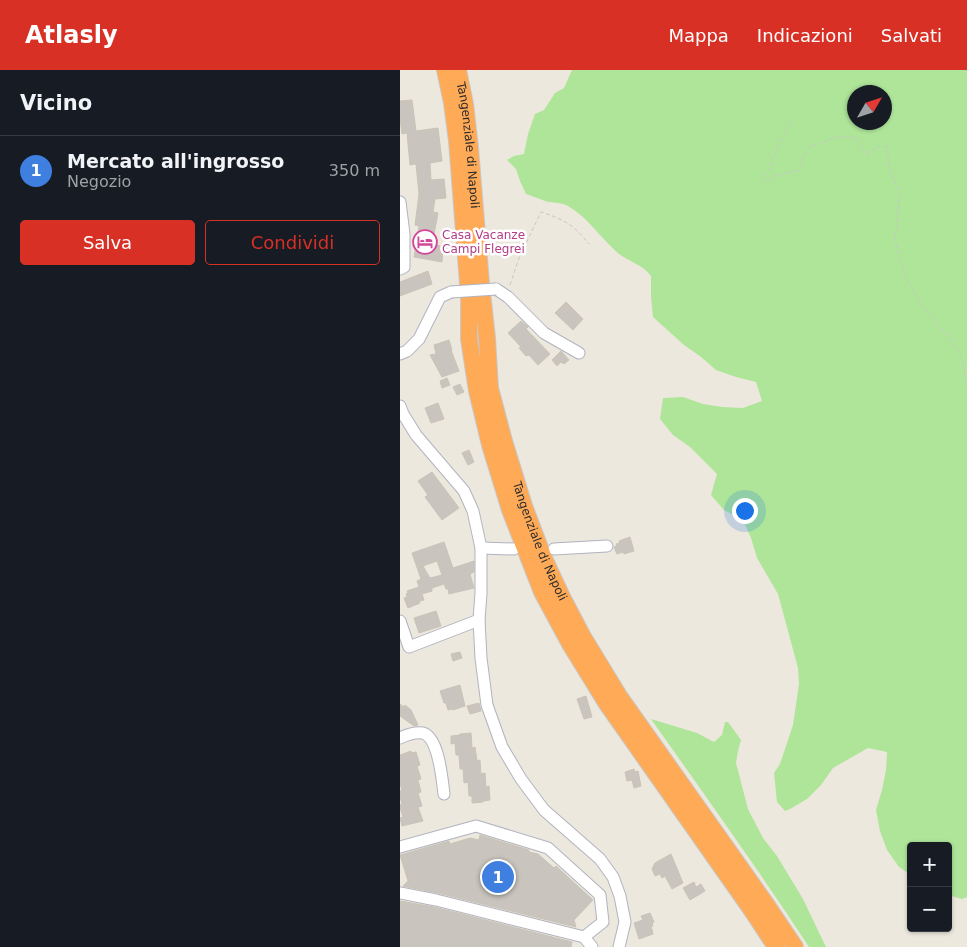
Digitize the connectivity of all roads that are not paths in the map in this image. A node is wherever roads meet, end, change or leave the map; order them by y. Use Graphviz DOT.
graph roads {
  1 [pos="445,70"];
  2 [pos="458,70"];
  3 [pos="400,202"];
  4 [pos="402,235"];
  5 [pos="400,269"];
  6 [pos="579,353"];
  7 [pos="400,354"];
  8 [pos="400,406"];
  9 [pos="607,546"];
  10 [pos="481,548"];
  11 [pos="554,548"];
  12 [pos="514,549"];
  13 [pos="400,620"];
  14 [pos="479,620"];
  15 [pos="400,738"];
  16 [pos="444,794"];
  17 [pos="400,847"];
  18 [pos="400,893"];
  19 [pos="584,937"];
  20 [pos="592,947"];
  21 [pos="619,947"];
  22 [pos="776,947"];
  23 [pos="795,947"];
  1 -- 22 [label="highway, Tangenziale di Napoli"];
  2 -- 23 [label="highway, Tangenziale di Napoli"];
  3 -- 4 [label="street"];
  4 -- 5 [label="street"];
  6 -- 7 [label="street, bridge"];
  8 -- 10 [label="street"];
  9 -- 11 [label="street"];
  10 -- 12 [label="street"];
  10 -- 14 [label="street"];
  13 -- 14 [label="street"];
  14 -- 21 [label="street"];
  15 -- 16 [label="street"];
  17 -- 19 [label="street"];
  18 -- 19 [label="street"];
  19 -- 20 [label="street"];
}
